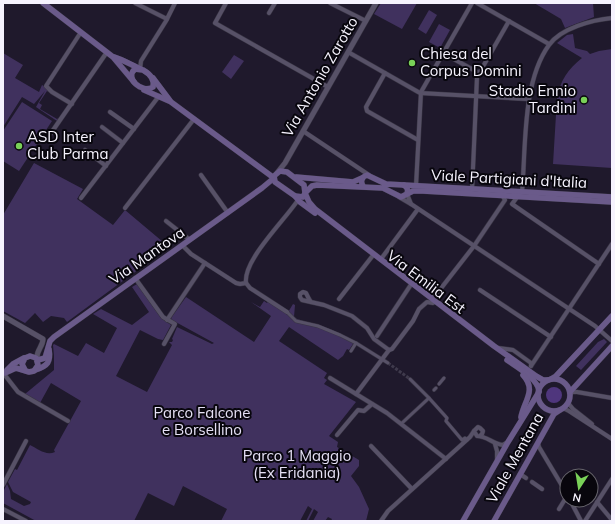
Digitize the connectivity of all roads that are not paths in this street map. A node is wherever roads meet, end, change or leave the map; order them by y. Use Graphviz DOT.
graph roads {
  1 [pos="43,3"];
  2 [pos="136,3"];
  3 [pos="175,3"];
  4 [pos="226,3"];
  5 [pos="275,3"];
  6 [pos="330,3"];
  7 [pos="376,3"];
  8 [pos="472,3"];
  9 [pos="477,3"];
  10 [pos="50,5"];
  11 [pos="269,13"];
  12 [pos="612,18"];
  13 [pos="167,19"];
  14 [pos="366,21"];
  15 [pos="509,21"];
  16 [pos="81,32"];
  17 [pos="549,44"];
  18 [pos="107,52"];
  19 [pos="348,52"];
  20 [pos="443,53"];
  21 [pos="112,56"];
  22 [pos="141,70"];
  23 [pos="385,73"];
  24 [pos="479,74"];
  25 [pos="153,78"];
  26 [pos="134,82"];
  27 [pos="326,86"];
  28 [pos="144,90"];
  29 [pos="421,92"];
  30 [pos="159,96"];
  31 [pos="477,96"];
  32 [pos="528,99"];
  33 [pos="171,102"];
  34 [pos="72,104"];
  35 [pos="110,112"];
  36 [pos="194,119"];
  37 [pos="102,126"];
  38 [pos="134,129"];
  39 [pos="303,131"];
  40 [pos="49,136"];
  41 [pos="418,140"];
  42 [pos="123,143"];
  43 [pos="85,150"];
  44 [pos="284,163"];
  45 [pos="106,166"];
  46 [pos="260,168"];
  47 [pos="360,170"];
  48 [pos="201,175"];
  49 [pos="275,176"];
  50 [pos="292,176"];
  51 [pos="370,176"];
  52 [pos="362,178"];
  53 [pos="278,185"];
  54 [pos="404,185"];
  55 [pos="416,186"];
  56 [pos="364,187"];
  57 [pos="262,188"];
  58 [pos="472,191"];
  59 [pos="305,193"];
  60 [pos="407,194"];
  61 [pos="520,194"];
  62 [pos="502,195"];
  63 [pos="397,196"];
  64 [pos="612,197"];
  65 [pos="81,198"];
  66 [pos="297,198"];
  67 [pos="503,202"];
  68 [pos="612,202"];
  69 [pos="411,204"];
  70 [pos="512,204"];
  71 [pos="125,208"];
  72 [pos="418,209"];
  73 [pos="228,213"];
  74 [pos="166,221"];
  75 [pos="190,240"];
  76 [pos="612,244"];
  77 [pos="182,245"];
  78 [pos="474,246"];
  79 [pos="373,255"];
  80 [pos="381,259"];
  81 [pos="205,262"];
  82 [pos="599,264"];
  83 [pos="135,278"];
  84 [pos="246,283"];
  85 [pos="411,284"];
  86 [pos="480,290"];
  87 [pos="430,296"];
  88 [pos="339,300"];
  89 [pos="311,302"];
  90 [pos="433,303"];
  91 [pos="569,310"];
  92 [pos="287,312"];
  93 [pos="3,316"];
  94 [pos="612,316"];
  95 [pos="167,320"];
  96 [pos="600,330"];
  97 [pos="377,336"];
  98 [pos="40,337"];
  99 [pos="54,337"];
  100 [pos="551,337"];
  101 [pos="612,341"];
  102 [pos="356,343"];
  103 [pos="164,344"];
  104 [pos="41,345"];
  105 [pos="48,345"];
  106 [pos="494,346"];
  107 [pos="612,346"];
  108 [pos="389,350"];
  109 [pos="351,351"];
  110 [pos="26,357"];
  111 [pos="382,359"];
  112 [pos="37,360"];
  113 [pos="507,360"];
  114 [pos="388,363"];
  115 [pos="531,366"];
  116 [pos="25,370"];
  117 [pos="35,370"];
  118 [pos="4,374"];
  119 [pos="534,375"];
  120 [pos="330,378"];
  121 [pos="444,378"];
  122 [pos="410,379"];
  123 [pos="550,380"];
  124 [pos="439,384"];
  125 [pos="539,391"];
  126 [pos="356,394"];
  127 [pos="570,394"];
  128 [pos="429,398"];
  129 [pos="612,398"];
  130 [pos="568,403"];
  131 [pos="372,404"];
  132 [pos="561,409"];
  133 [pos="68,421"];
  134 [pos="402,423"];
  135 [pos="519,423"];
  136 [pos="474,431"];
  137 [pos="482,431"];
  138 [pos="603,433"];
  139 [pos="337,434"];
  140 [pos="478,436"];
  141 [pos="486,437"];
  142 [pos="469,439"];
  143 [pos="612,439"];
  144 [pos="26,441"];
  145 [pos="508,442"];
  146 [pos="538,442"];
  147 [pos="495,443"];
  148 [pos="371,446"];
  149 [pos="446,459"];
  150 [pos="496,463"];
  151 [pos="520,474"];
  152 [pos="526,478"];
  153 [pos="612,479"];
  154 [pos="559,481"];
  155 [pos="532,482"];
  156 [pos="3,486"];
  157 [pos="412,489"];
  158 [pos="542,489"];
  159 [pos="599,499"];
  160 [pos="599,504"];
  161 [pos="574,508"];
  162 [pos="593,508"];
  163 [pos="3,509"];
  164 [pos="612,520"];
  165 [pos="26,521"];
  166 [pos="381,521"];
  167 [pos="464,521"];
  168 [pos="494,521"];
  169 [pos="581,521"];
  170 [pos="585,521"];
  1 -- 10 [label="main road, Via Emilia Est"];
  2 -- 13 [label="street"];
  3 -- 13 [label="street"];
  4 -- 27 [label="street"];
  5 -- 11 [label="street"];
  6 -- 14 [label="street"];
  7 -- 14 [label="street, Via Antonio Zarotto"];
  8 -- 20 [label="street"];
  9 -- 15 [label="street"];
  10 -- 16 [label="main road, Via Emilia Est"];
  12 -- 17 [label="street"];
  13 -- 22 [label="street"];
  14 -- 19 [label="street, Via Antonio Zarotto"];
  15 -- 17 [label="street"];
  15 -- 24 [label="street"];
  16 -- 18 [label="main road, Via Emilia Est"];
  16 -- 34 [label="street"];
  17 -- 32 [label="street"];
  18 -- 21 [label="main road, Via Emilia Est"];
  18 -- 34 [label="street"];
  19 -- 23 [label="street"];
  19 -- 27 [label="street, Via Antonio Zarotto"];
  20 -- 24 [label="street"];
  20 -- 29 [label="street"];
  21 -- 22 [label="main road, Via Emilia Est"];
  21 -- 26 [label="main road, Via Emilia Est"];
  22 -- 25 [label="main road, Via Emilia Est"];
  22 -- 26 [label="main road"];
  23 -- 29 [label="street"];
  23 -- 41 [label="street"];
  24 -- 31 [label="street"];
  25 -- 28 [label="main road"];
  25 -- 33 [label="main road, Via Emilia Est"];
  26 -- 28 [label="main road, Via Emilia Est"];
  27 -- 39 [label="street, Via Antonio Zarotto"];
  28 -- 30 [label="main road, Via Emilia Est"];
  29 -- 31 [label="street"];
  29 -- 41 [label="street"];
  30 -- 33 [label="main road, Via Emilia Est"];
  30 -- 38 [label="street"];
  31 -- 32 [label="street"];
  31 -- 58 [label="street"];
  32 -- 61 [label="street"];
  33 -- 36 [label="main road, Via Emilia Est"];
  34 -- 40 [label="street"];
  35 -- 38 [label="street"];
  36 -- 46 [label="main road, Via Emilia Est"];
  36 -- 71 [label="street"];
  37 -- 42 [label="street"];
  38 -- 42 [label="street"];
  39 -- 44 [label="street, Via Antonio Zarotto"];
  39 -- 47 [label="street"];
  41 -- 55 [label="street"];
  42 -- 45 [label="street"];
  43 -- 45 [label="street"];
  44 -- 49 [label="street, Via Antonio Zarotto"];
  44 -- 50 [label="street"];
  45 -- 65 [label="street"];
  46 -- 49 [label="main road, Via Emilia Est"];
  46 -- 57 [label="main road"];
  47 -- 51 [label="street"];
  47 -- 52 [label="street"];
  48 -- 73 [label="street"];
  49 -- 50 [label="main road"];
  49 -- 53 [label="main road, Via Emilia Est"];
  49 -- 57 [label="main road, Via Mantova"];
  50 -- 52 [label="main road"];
  50 -- 59 [label="main road, Via Emilia Est"];
  51 -- 52 [label="main road"];
  51 -- 54 [label="main road, Viale Partigiani d'Italia"];
  52 -- 56 [label="main road"];
  53 -- 57 [label="main road, Via Mantova"];
  53 -- 66 [label="main road, Via Emilia Est"];
  54 -- 55 [label="main road, Viale Partigiani d'Italia"];
  54 -- 60 [label="main road"];
  55 -- 58 [label="main road, Viale Partigiani d'Italia"];
  56 -- 59 [label="main road"];
  56 -- 63 [label="main road"];
  57 -- 73 [label="main road, Via Mantova"];
  58 -- 60 [label="main road, Viale Partigiani d'Italia"];
  58 -- 61 [label="main road, Viale Partigiani d'Italia"];
  58 -- 62 [label="main road, Viale Partigiani d'Italia"];
  59 -- 66 [label="main road"];
  59 -- 79 [label="main road, Via Emilia Est"];
  60 -- 63 [label="main road, Viale Partigiani d'Italia"];
  60 -- 69 [label="street"];
  61 -- 62 [label="main road, Viale Partigiani d'Italia"];
  61 -- 64 [label="main road, Viale Partigiani d'Italia"];
  61 -- 68 [label="main road, Viale Partigiani d'Italia"];
  61 -- 70 [label="street"];
  62 -- 67 [label="street"];
  63 -- 69 [label="street"];
  66 -- 79 [label="main road, Via Emilia Est"];
  66 -- 84 [label="street"];
  67 -- 70 [label="street"];
  67 -- 78 [label="street"];
  69 -- 72 [label="street"];
  70 -- 82 [label="street"];
  72 -- 78 [label="street"];
  72 -- 80 [label="street"];
  73 -- 75 [label="main road, Via Mantova"];
  74 -- 75 [label="street"];
  75 -- 77 [label="main road, Via Mantova"];
  76 -- 82 [label="street"];
  77 -- 81 [label="street"];
  77 -- 83 [label="main road, Via Mantova"];
  78 -- 87 [label="street"];
  78 -- 91 [label="street"];
  79 -- 80 [label="main road, Via Emilia Est"];
  79 -- 85 [label="main road, Via Emilia Est"];
  79 -- 88 [label="street"];
  80 -- 85 [label="main road, Via Emilia Est"];
  81 -- 84 [label="street"];
  81 -- 95 [label="street"];
  82 -- 91 [label="street"];
  83 -- 95 [label="street"];
  83 -- 99 [label="main road, Via Mantova"];
  84 -- 92 [label="street"];
  85 -- 87 [label="main road, Via Emilia Est"];
  85 -- 90 [label="main road, Via Emilia Est"];
  85 -- 97 [label="street"];
  86 -- 100 [label="street"];
  87 -- 106 [label="main road, Via Emilia Est"];
  89 -- 108 [label="street"];
  90 -- 108 [label="street"];
  90 -- 113 [label="main road, Via Emilia Est"];
  91 -- 96 [label="street"];
  91 -- 100 [label="street"];
  92 -- 102 [label="street"];
  93 -- 98 [label="street"];
  94 -- 96 [label="main road"];
  95 -- 103 [label="street"];
  96 -- 101 [label="street"];
  96 -- 123 [label="main road"];
  98 -- 99 [label="street"];
  98 -- 104 [label="street"];
  99 -- 105 [label="main road, Via Mantova"];
  100 -- 115 [label="street"];
  102 -- 109 [label="street"];
  102 -- 111 [label="street"];
  104 -- 110 [label="street"];
  104 -- 112 [label="street"];
  105 -- 112 [label="main road, Via Mantova"];
  105 -- 117 [label="main road"];
  106 -- 115 [label="street"];
  106 -- 119 [label="main road, Via Emilia Est"];
  107 -- 127 [label="main road"];
  108 -- 111 [label="street"];
  110 -- 112 [label="main road"];
  110 -- 116 [label="main road"];
  110 -- 118 [label="main road"];
  111 -- 114 [label="street"];
  111 -- 126 [label="street"];
  112 -- 117 [label="main road, Via Mantova"];
  113 -- 125 [label="main road, Via Emilia Est"];
  113 -- 135 [label="main road"];
  115 -- 119 [label="street"];
  116 -- 117 [label="main road"];
  116 -- 118 [label="main road"];
  118 -- 133 [label="street"];
  119 -- 123 [label="main road, Via Emilia Est"];
  120 -- 126 [label="street"];
  121 -- 124 [label="street"];
  122 -- 128 [label="street"];
  123 -- 125 [label="main road"];
  123 -- 127 [label="main road"];
  125 -- 132 [label="main road"];
  125 -- 135 [label="main road"];
  126 -- 131 [label="street"];
  127 -- 129 [label="street"];
  127 -- 130 [label="main road"];
  128 -- 134 [label="street"];
  128 -- 142 [label="street"];
  130 -- 132 [label="main road"];
  130 -- 138 [label="street"];
  131 -- 134 [label="street"];
  131 -- 139 [label="street"];
  132 -- 138 [label="street"];
  132 -- 146 [label="main road, Viale Mentana"];
  134 -- 149 [label="street"];
  135 -- 145 [label="main road"];
  136 -- 137 [label="street"];
  136 -- 140 [label="street"];
  136 -- 142 [label="street"];
  137 -- 140 [label="street"];
  137 -- 141 [label="street"];
  138 -- 143 [label="street"];
  140 -- 141 [label="street"];
  140 -- 142 [label="street"];
  141 -- 147 [label="street"];
  142 -- 149 [label="street"];
  144 -- 156 [label="street"];
  145 -- 147 [label="street"];
  145 -- 150 [label="main road"];
  146 -- 151 [label="main road, Viale Mentana"];
  146 -- 154 [label="street"];
  147 -- 150 [label="street"];
  148 -- 157 [label="street"];
  149 -- 157 [label="street"];
  150 -- 167 [label="main road"];
  151 -- 152 [label="street"];
  151 -- 168 [label="main road, Viale Mentana"];
  153 -- 159 [label="street"];
  155 -- 158 [label="street"];
  157 -- 166 [label="street"];
  160 -- 164 [label="street"];
  161 -- 169 [label="street"];
  162 -- 170 [label="street"];
  163 -- 165 [label="street"];
}
